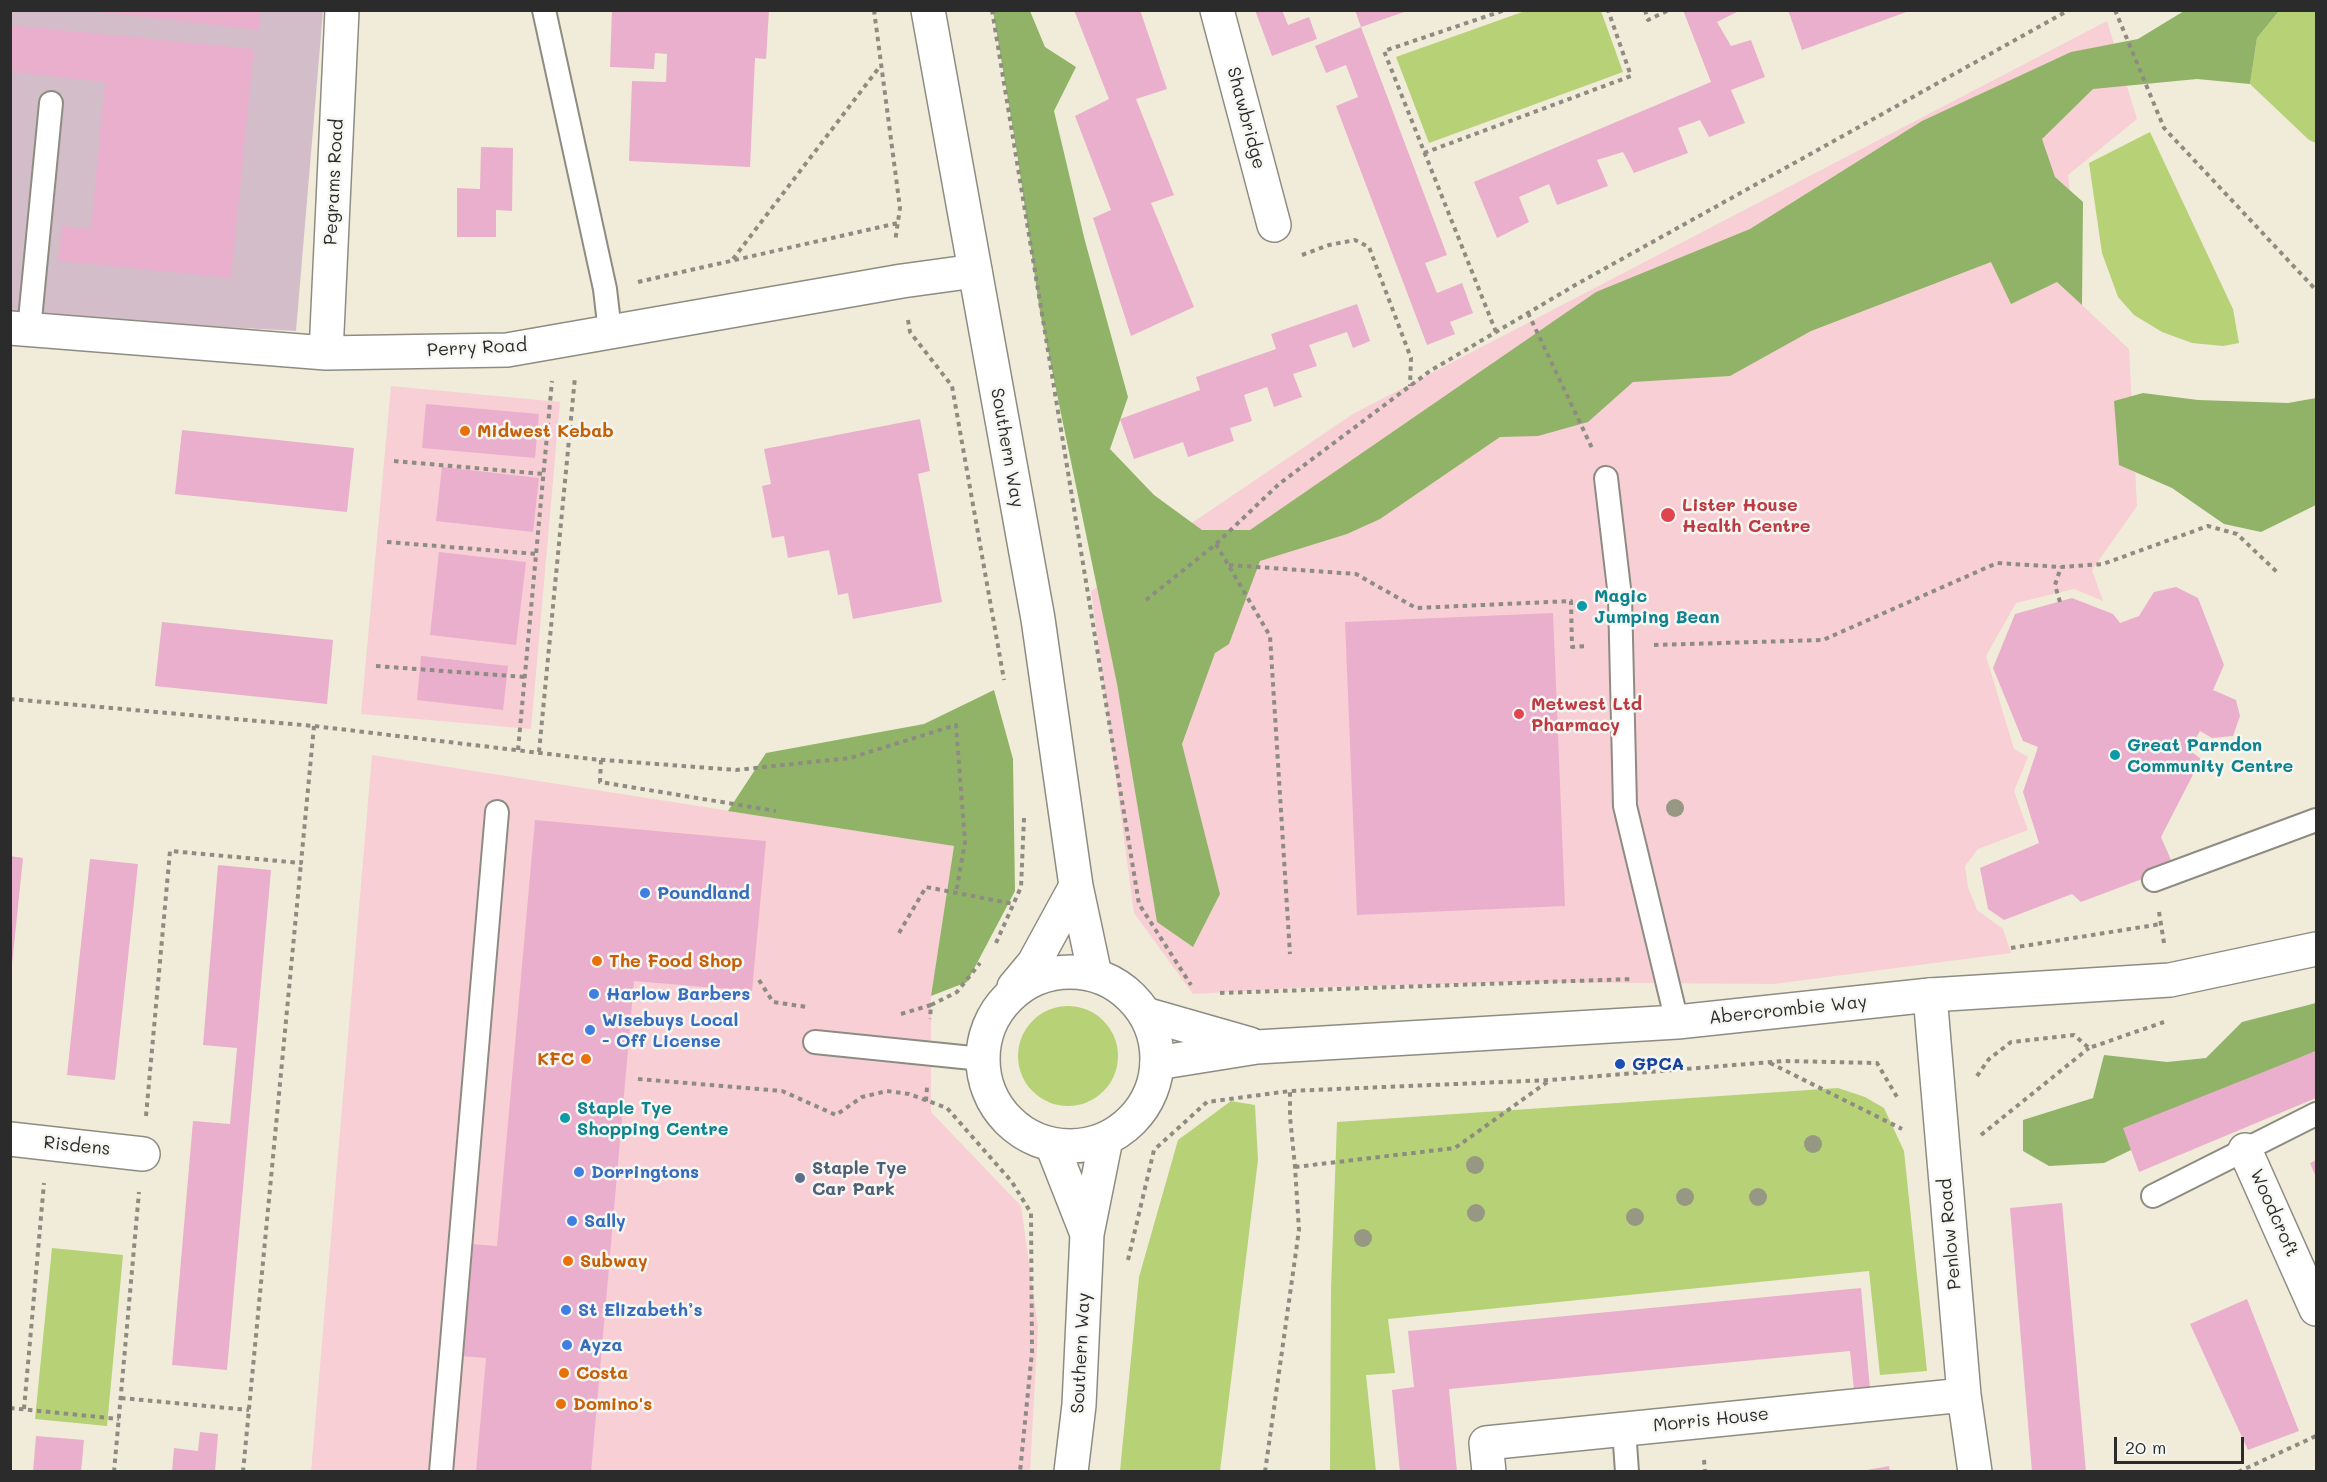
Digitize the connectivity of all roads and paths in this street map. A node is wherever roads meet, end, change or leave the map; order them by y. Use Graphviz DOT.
graph roads {
  1 [pos="342,10"];
  2 [pos="544,10"];
  3 [pos="874,10"];
  4 [pos="928,10"];
  5 [pos="992,10"];
  6 [pos="1217,10"];
  7 [pos="1505,10"];
  8 [pos="1608,10"];
  9 [pos="1645,10"];
  10 [pos="1669,10"];
  11 [pos="2069,10"];
  12 [pos="2115,10"];
  13 [pos="882,65"];
  14 [pos="51,103"];
  15 [pos="1424,153"];
  16 [pos="898,223"];
  17 [pos="1275,225"];
  18 [pos="732,260"];
  19 [pos="975,271"];
  20 [pos="902,281"];
  21 [pos="605,289"];
  22 [pos="2316,290"];
  23 [pos="1528,313"];
  24 [pos="20,329"];
  25 [pos="1496,333"];
  26 [pos="582,337"];
  27 [pos="326,353"];
  28 [pos="1410,386"];
  29 [pos="394,461"];
  30 [pos="544,474"];
  31 [pos="1606,478"];
  32 [pos="387,542"];
  33 [pos="1216,544"];
  34 [pos="537,554"];
  35 [pos="1229,565"];
  36 [pos="2061,567"];
  37 [pos="2278,573"];
  38 [pos="1146,600"];
  39 [pos="2060,602"];
  40 [pos="1620,646"];
  41 [pos="376,666"];
  42 [pos="525,677"];
  43 [pos="1004,681"];
  44 [pos="10,699"];
  45 [pos="314,726"];
  46 [pos="518,750"];
  47 [pos="539,753"];
  48 [pos="601,760"];
  49 [pos="776,811"];
  50 [pos="497,812"];
  51 [pos="1024,816"];
  52 [pos="2316,820"];
  53 [pos="302,863"];
  54 [pos="2154,880"];
  55 [pos="1076,886"];
  56 [pos="956,893"];
  57 [pos="1014,904"];
  58 [pos="2161,924"];
  59 [pos="899,933"];
  60 [pos="2003,949"];
  61 [pos="2316,949"];
  62 [pos="990,950"];
  63 [pos="1290,954"];
  64 [pos="984,958"];
  65 [pos="1095,975"];
  66 [pos="1666,978"];
  67 [pos="1193,988"];
  68 [pos="1215,993"];
  69 [pos="1930,995"];
  70 [pos="1004,1000"];
  71 [pos="931,1005"];
  72 [pos="1145,1014"];
  73 [pos="2174,1019"];
  74 [pos="1677,1022"];
  75 [pos="815,1042"];
  76 [pos="1257,1047"];
  77 [pos="2089,1048"];
  78 [pos="982,1059"];
  79 [pos="1769,1062"];
  80 [pos="1158,1063"];
  81 [pos="638,1079"];
  82 [pos="1551,1080"];
  83 [pos="1973,1081"];
  84 [pos="1290,1091"];
  85 [pos="1899,1101"];
  86 [pos="2316,1114"];
  87 [pos="1902,1120"];
  88 [pos="1903,1129"];
  89 [pos="1978,1137"];
  90 [pos="10,1139"];
  91 [pos="1106,1139"];
  92 [pos="1904,1140"];
  93 [pos="47,1143"];
  94 [pos="1052,1145"];
  95 [pos="2245,1150"];
  96 [pos="143,1154"];
  97 [pos="1295,1167"];
  98 [pos="2153,1196"];
  99 [pos="1087,1234"];
  100 [pos="1127,1271"];
  101 [pos="2316,1309"];
  102 [pos="1964,1395"];
  103 [pos="121,1398"];
  104 [pos="10,1408"];
  105 [pos="24,1409"];
  106 [pos="249,1410"];
  107 [pos="119,1419"];
  108 [pos="1624,1429"];
  109 [pos="2316,1436"];
  110 [pos="114,1472"];
  111 [pos="243,1472"];
  112 [pos="441,1472"];
  113 [pos="1020,1472"];
  114 [pos="1071,1472"];
  115 [pos="1265,1472"];
  116 [pos="1489,1472"];
  117 [pos="1628,1472"];
  118 [pos="1975,1472"];
  119 [pos="2238,1472"];
  1 -- 27 [label="street, Pegrams Road"];
  2 -- 21 [label="lane"];
  3 -- 13 [label="path"];
  4 -- 19 [label="street, Southern Way"];
  5 -- 67 [label="path"];
  6 -- 17 [label="street, Shawbridge"];
  7 -- 15 [label="path"];
  8 -- 15 [label="path"];
  9 -- 10 [label="path"];
  11 -- 23 [label="path"];
  12 -- 22 [label="path"];
  13 -- 16 [label="path"];
  13 -- 18 [label="path"];
  14 -- 24 [label="lane"];
  15 -- 25 [label="path"];
  16 -- 18 [label="path"];
  16 -- 20 [label="path"];
  17 -- 28 [label="path"];
  18 -- 21 [label="path"];
  19 -- 20 [label="street, Perry Road"];
  19 -- 55 [label="street, Southern Way"];
  20 -- 26 [label="street, Perry Road"];
  20 -- 43 [label="path"];
  21 -- 26 [label="lane"];
  23 -- 25 [label="path"];
  23 -- 31 [label="path"];
  24 -- 27 [label="street, Perry Road"];
  25 -- 28 [label="path"];
  26 -- 27 [label="street, Perry Road"];
  26 -- 30 [label="path"];
  26 -- 47 [label="path"];
  28 -- 33 [label="path"];
  29 -- 30 [label="path"];
  30 -- 34 [label="path"];
  31 -- 40 [label="lane"];
  32 -- 34 [label="path"];
  33 -- 35 [label="path"];
  33 -- 38 [label="path"];
  34 -- 42 [label="path"];
  35 -- 40 [label="path"];
  35 -- 63 [label="path"];
  36 -- 37 [label="path"];
  36 -- 39 [label="path"];
  36 -- 40 [label="path"];
  40 -- 66 [label="lane"];
  41 -- 42 [label="path"];
  42 -- 46 [label="path"];
  44 -- 45 [label="path"];
  45 -- 46 [label="path"];
  45 -- 53 [label="path"];
  46 -- 47 [label="path"];
  47 -- 48 [label="path"];
  48 -- 49 [label="path"];
  48 -- 56 [label="path"];
  50 -- 112 [label="lane"];
  51 -- 57 [label="path"];
  52 -- 54 [label="lane"];
  53 -- 96 [label="path"];
  53 -- 106 [label="path"];
  55 -- 65 [label="street, Southern Way"];
  55 -- 70 [label="street"];
  56 -- 57 [label="path"];
  56 -- 59 [label="path"];
  57 -- 62 [label="path"];
  58 -- 60 [label="path"];
  61 -- 69 [label="street, Abercrombie Way"];
  64 -- 71 [label="path"];
  65 -- 70 [label="street"];
  65 -- 72 [label="street"];
  66 -- 68 [label="path"];
  66 -- 74 [label="lane"];
  69 -- 74 [label="street, Abercrombie Way"];
  69 -- 102 [label="street, Penlow Road"];
  70 -- 78 [label="street"];
  72 -- 76 [label="street, Abercrombie Way"];
  72 -- 80 [label="street"];
  73 -- 77 [label="path"];
  74 -- 76 [label="street, Abercrombie Way"];
  75 -- 78 [label="lane"];
  76 -- 80 [label="street, Abercrombie Way"];
  77 -- 83 [label="path"];
  77 -- 89 [label="path"];
  78 -- 94 [label="street"];
  79 -- 82 [label="path"];
  79 -- 85 [label="path"];
  79 -- 88 [label="path"];
  80 -- 91 [label="street"];
  81 -- 113 [label="path"];
  82 -- 84 [label="path"];
  82 -- 97 [label="path"];
  84 -- 97 [label="path"];
  84 -- 100 [label="path"];
  86 -- 95 [label="lane"];
  87 -- 88 [label="path"];
  88 -- 92 [label="path"];
  90 -- 93 [label="street, Risdens"];
  91 -- 94 [label="street"];
  91 -- 99 [label="street, Southern Way"];
  93 -- 96 [label="street, Risdens"];
  93 -- 105 [label="path"];
  94 -- 99 [label="street, Southern Way"];
  95 -- 98 [label="lane"];
  95 -- 101 [label="street, Woodcroft"];
  96 -- 103 [label="path"];
  97 -- 115 [label="path"];
  99 -- 114 [label="street, Southern Way"];
  102 -- 108 [label="street, Morris House"];
  102 -- 118 [label="street, Penlow Road"];
  103 -- 106 [label="path"];
  103 -- 107 [label="path"];
  104 -- 105 [label="path"];
  105 -- 107 [label="path"];
  106 -- 111 [label="path"];
  107 -- 110 [label="path"];
  108 -- 116 [label="street, Morris House"];
  108 -- 117 [label="lane"];
  109 -- 119 [label="path"];
}
